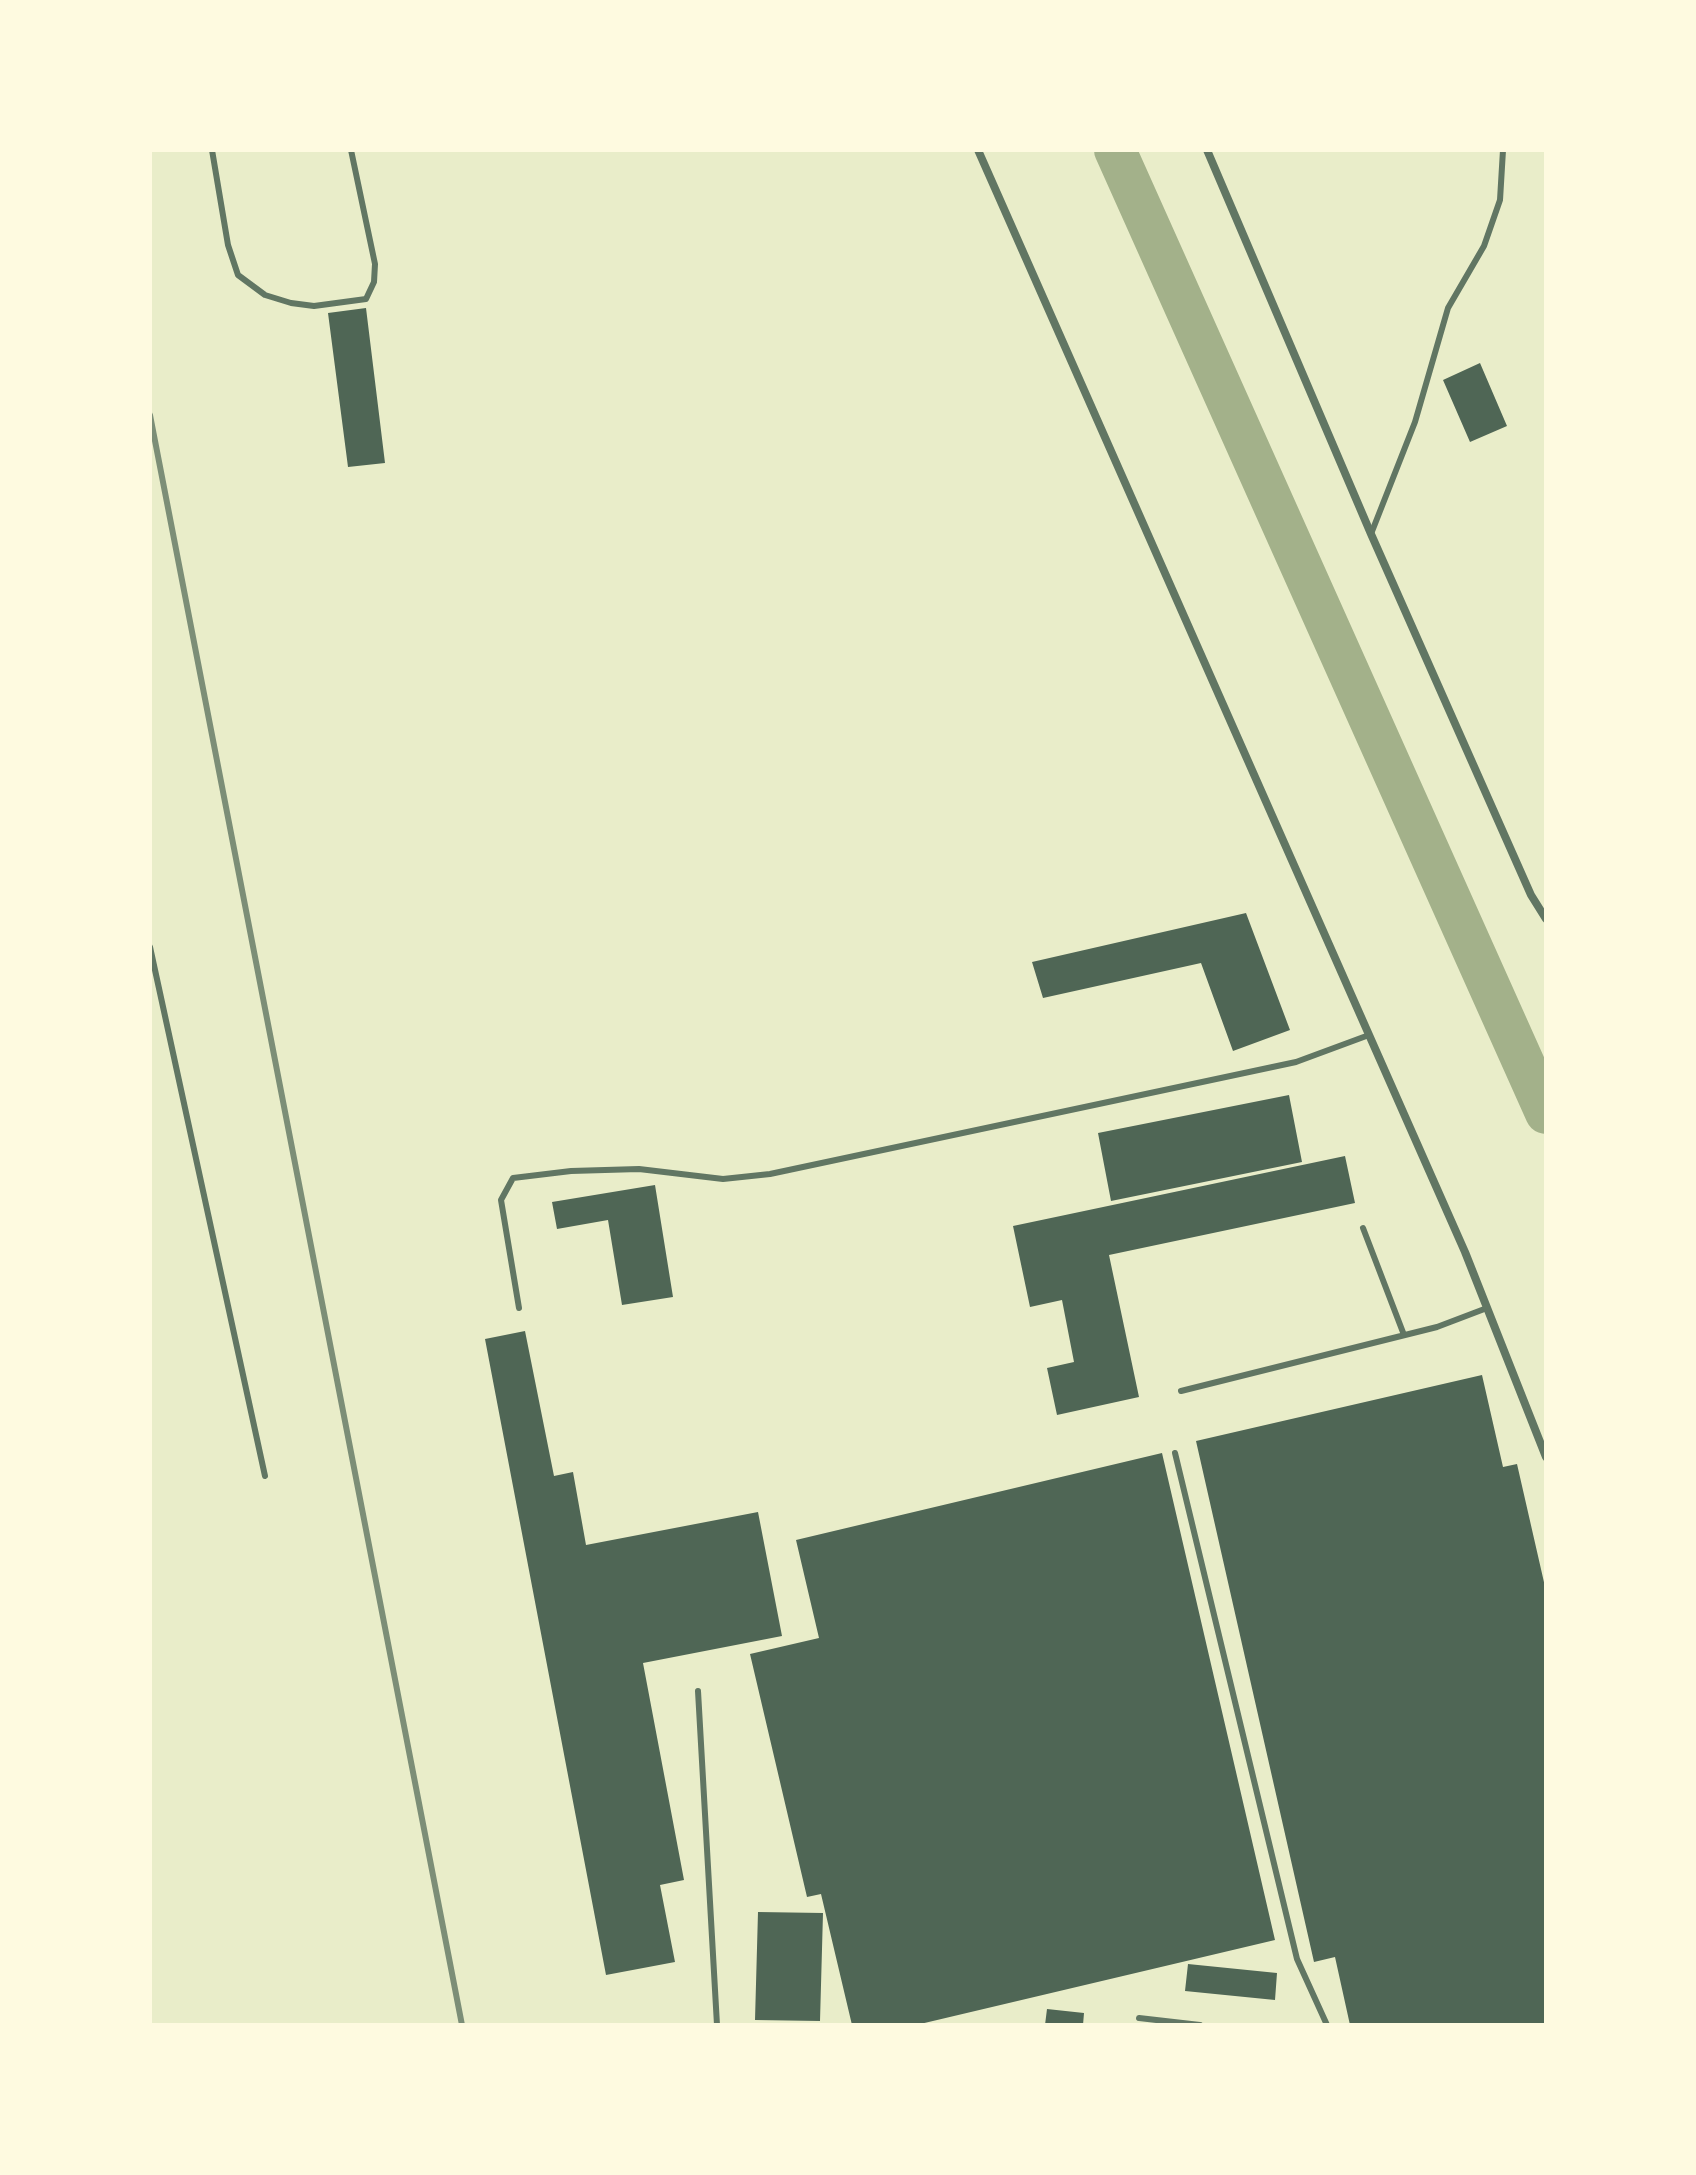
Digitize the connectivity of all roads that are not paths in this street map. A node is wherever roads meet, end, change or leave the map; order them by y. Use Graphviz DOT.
graph roads {
  1 [pos="212,150"];
  2 [pos="351,150"];
  3 [pos="978,150"];
  4 [pos="1207,150"];
  5 [pos="1503,150"];
  6 [pos="1371,534"];
  7 [pos="1546,919"];
  8 [pos="150,947"];
  9 [pos="1369,1035"];
  10 [pos="1363,1228"];
  11 [pos="519,1308"];
  12 [pos="1487,1308"];
  13 [pos="1404,1335"];
  14 [pos="1181,1391"];
  15 [pos="1175,1453"];
  16 [pos="1546,1457"];
  17 [pos="265,1476"];
  18 [pos="698,1691"];
  19 [pos="1139,2018"];
  20 [pos="717,2025"];
  21 [pos="1200,2025"];
  22 [pos="1327,2025"];
  1 -- 2 [label="lane"];
  3 -- 9 [label="street"];
  4 -- 6 [label="street"];
  5 -- 6 [label="lane"];
  6 -- 7 [label="street"];
  8 -- 17 [label="lane"];
  9 -- 11 [label="lane"];
  9 -- 12 [label="street"];
  10 -- 13 [label="lane"];
  12 -- 13 [label="lane"];
  12 -- 16 [label="street"];
  13 -- 14 [label="lane"];
  15 -- 22 [label="lane"];
  18 -- 20 [label="lane"];
  19 -- 21 [label="lane"];
}
